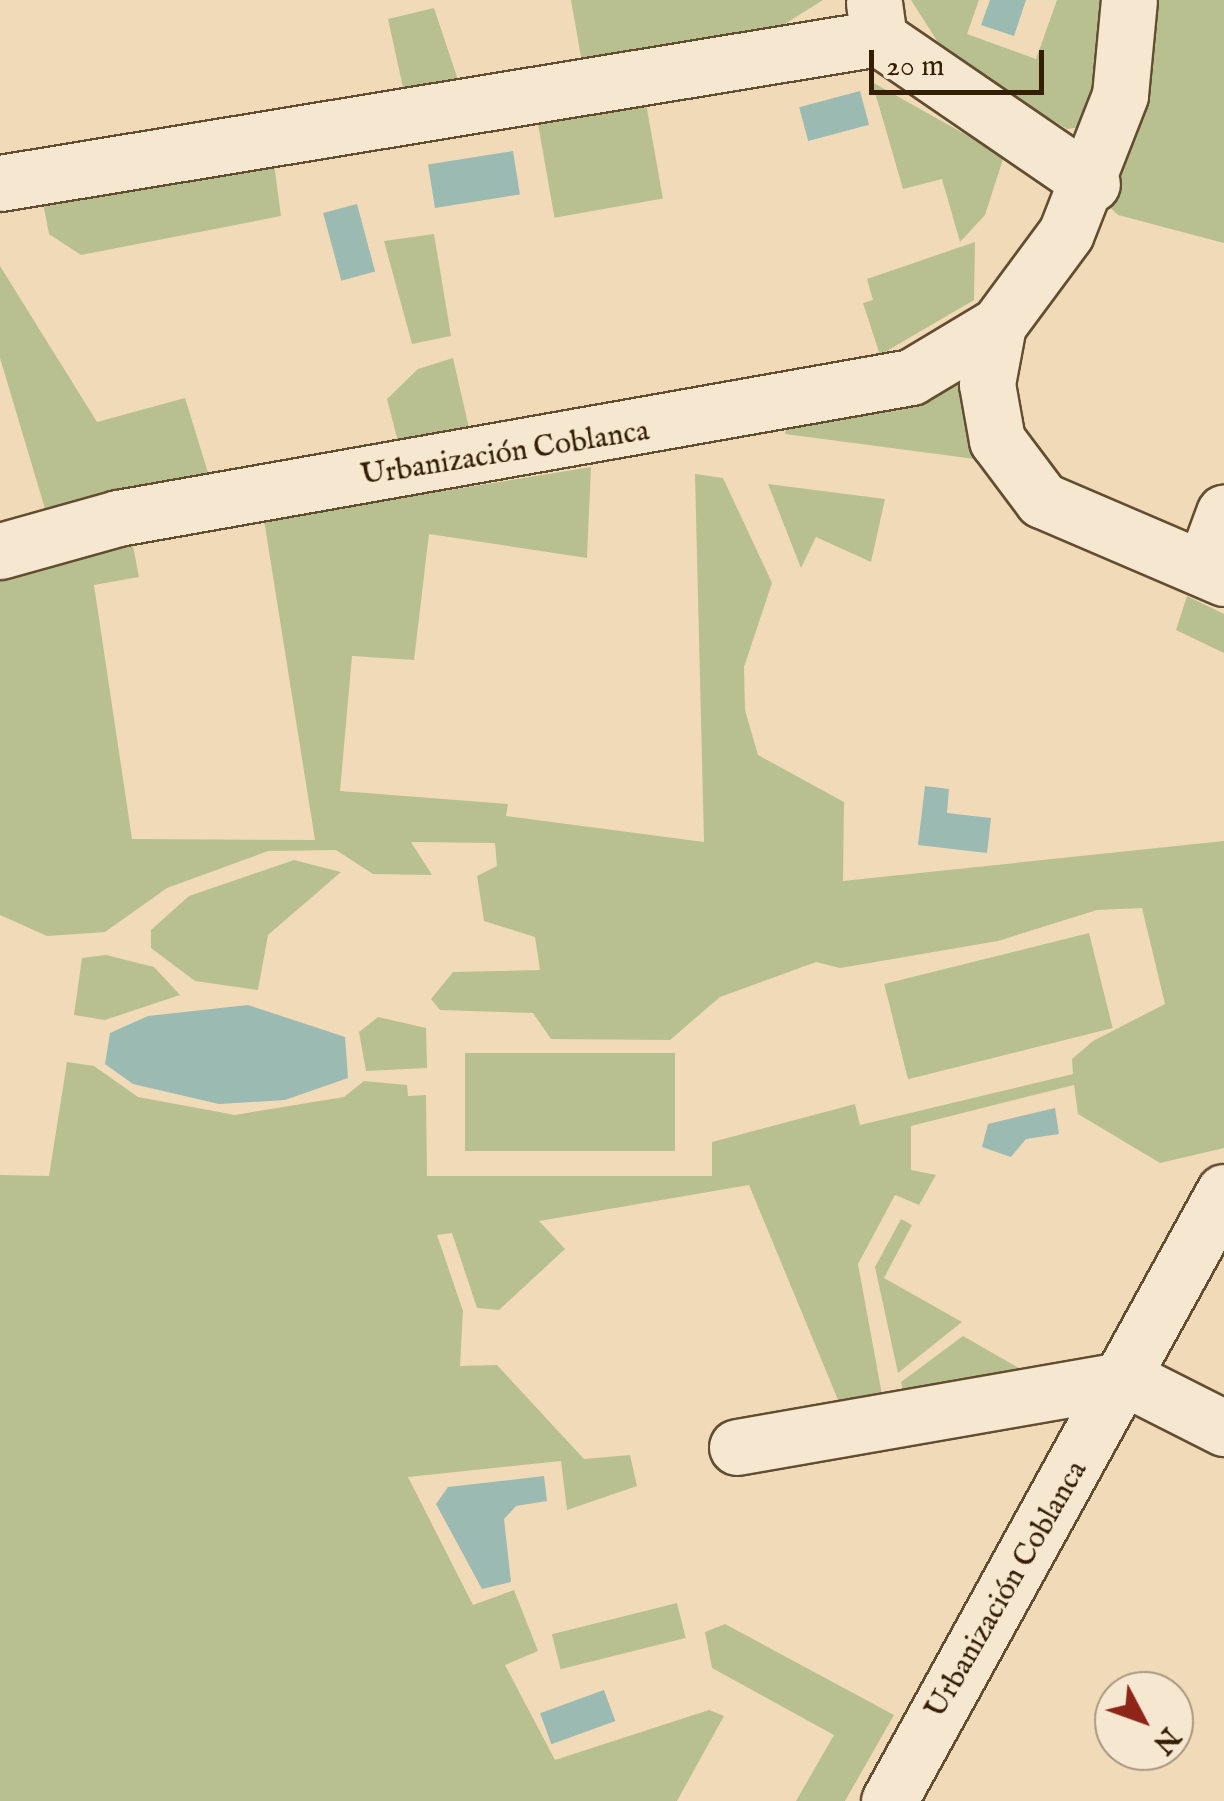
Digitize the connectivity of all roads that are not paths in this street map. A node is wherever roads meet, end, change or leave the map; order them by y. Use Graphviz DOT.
graph roads {
  1 [pos="1129,0"];
  2 [pos="876,19"];
  3 [pos="0,183"];
  4 [pos="1092,184"];
  5 [pos="998,324"];
  6 [pos="1224,513"];
  7 [pos="0,551"];
  8 [pos="1214,572"];
  9 [pos="1224,1192"];
  10 [pos="1127,1379"];
  11 [pos="1224,1428"];
  12 [pos="737,1447"];
  13 [pos="889,1801"];
  1 -- 4 [label="street, Urbanización Coblanca"];
  2 -- 3 [label="street"];
  2 -- 4 [label="street"];
  4 -- 5 [label="street, Urbanización Coblanca"];
  5 -- 7 [label="street, Urbanización Coblanca"];
  5 -- 8 [label="street, Urbanización Coblanca"];
  6 -- 8 [label="street, Urbanización Coblanca"];
  9 -- 10 [label="street, Urbanización Coblanca"];
  10 -- 11 [label="street"];
  10 -- 12 [label="street"];
  10 -- 13 [label="street, Urbanización Coblanca"];
}
